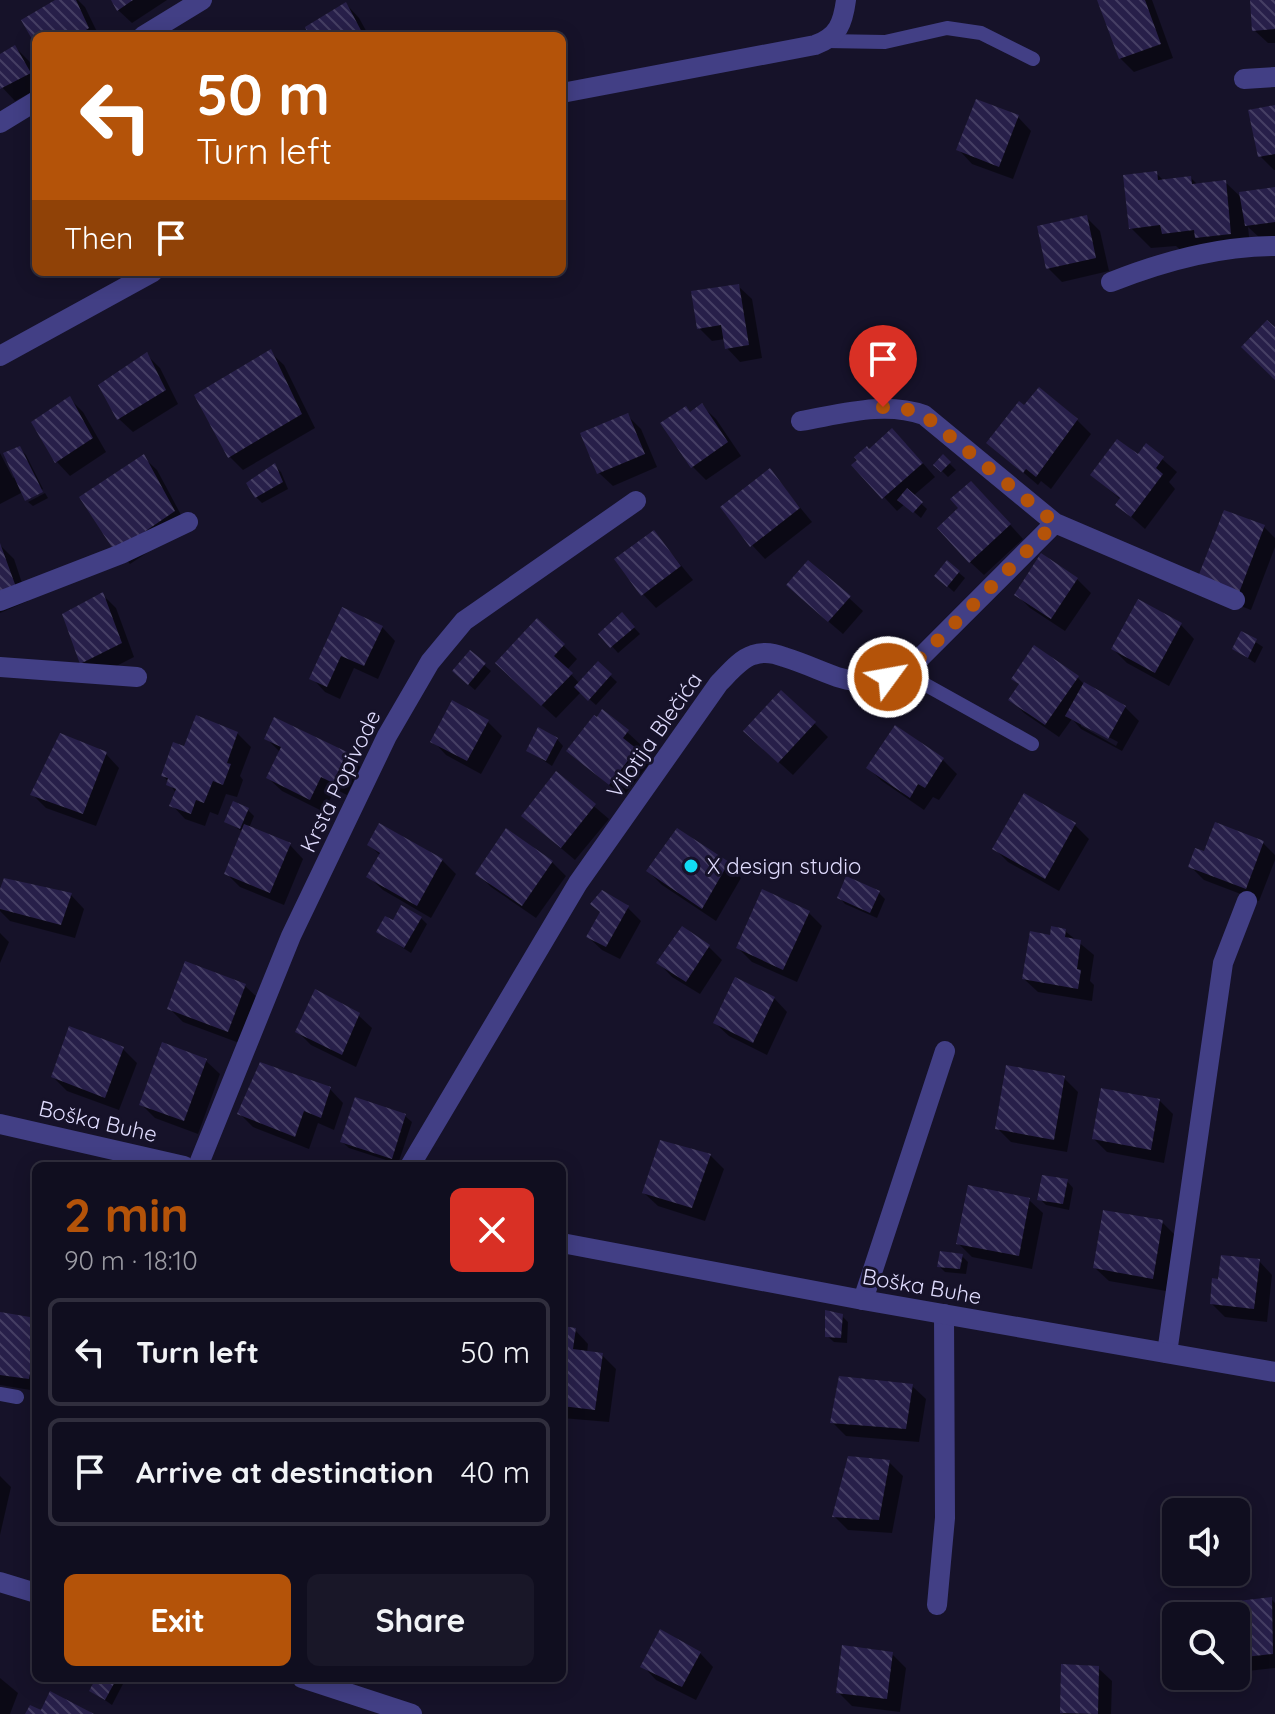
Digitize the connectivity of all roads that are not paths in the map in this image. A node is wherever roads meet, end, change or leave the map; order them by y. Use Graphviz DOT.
graph roads {
  1 [pos="202,0"];
  2 [pos="846,0"];
  3 [pos="150,32"];
  4 [pos="826,41"];
  5 [pos="1033,59"];
  6 [pos="1275,77"];
  7 [pos="1244,79"];
  8 [pos="566,92"];
  9 [pos="32,103"];
  10 [pos="0,123"];
  11 [pos="1275,246"];
  12 [pos="146,276"];
  13 [pos="1111,282"];
  14 [pos="0,356"];
  15 [pos="801,421"];
  16 [pos="636,501"];
  17 [pos="188,522"];
  18 [pos="1055,523"];
  19 [pos="1235,600"];
  20 [pos="0,601"];
  21 [pos="0,667"];
  22 [pos="901,671"];
  23 [pos="137,677"];
  24 [pos="1032,744"];
  25 [pos="1247,901"];
  26 [pos="945,1051"];
  27 [pos="0,1124"];
  28 [pos="166,1162"];
  29 [pos="200,1162"];
  30 [pos="412,1162"];
  31 [pos="566,1244"];
  32 [pos="863,1300"];
  33 [pos="944,1314"];
  34 [pos="1167,1353"];
  35 [pos="1275,1372"];
  36 [pos="0,1394"];
  37 [pos="17,1397"];
  38 [pos="0,1582"];
  39 [pos="32,1592"];
  40 [pos="937,1605"];
  41 [pos="314,1682"];
  42 [pos="412,1714"];
  1 -- 3 [label="street"];
  2 -- 4 [label="street"];
  4 -- 5 [label="lane"];
  4 -- 8 [label="street"];
  6 -- 7 [label="street"];
  9 -- 10 [label="street"];
  11 -- 13 [label="street"];
  12 -- 14 [label="street"];
  15 -- 18 [label="street"];
  16 -- 29 [label="street, Krsta Popivode"];
  17 -- 20 [label="street"];
  18 -- 19 [label="street"];
  18 -- 22 [label="street, Vilotija Blečića"];
  21 -- 23 [label="street"];
  22 -- 24 [label="lane"];
  22 -- 30 [label="street, Vilotija Blečića"];
  25 -- 34 [label="street"];
  26 -- 32 [label="street"];
  27 -- 28 [label="street, Boška Buhe"];
  31 -- 32 [label="street, Boška Buhe"];
  32 -- 33 [label="street, Boška Buhe"];
  33 -- 34 [label="street, Boška Buhe"];
  33 -- 40 [label="street"];
  34 -- 35 [label="street, Boška Buhe"];
  36 -- 37 [label="lane"];
  38 -- 39 [label="street"];
  41 -- 42 [label="street"];
}
